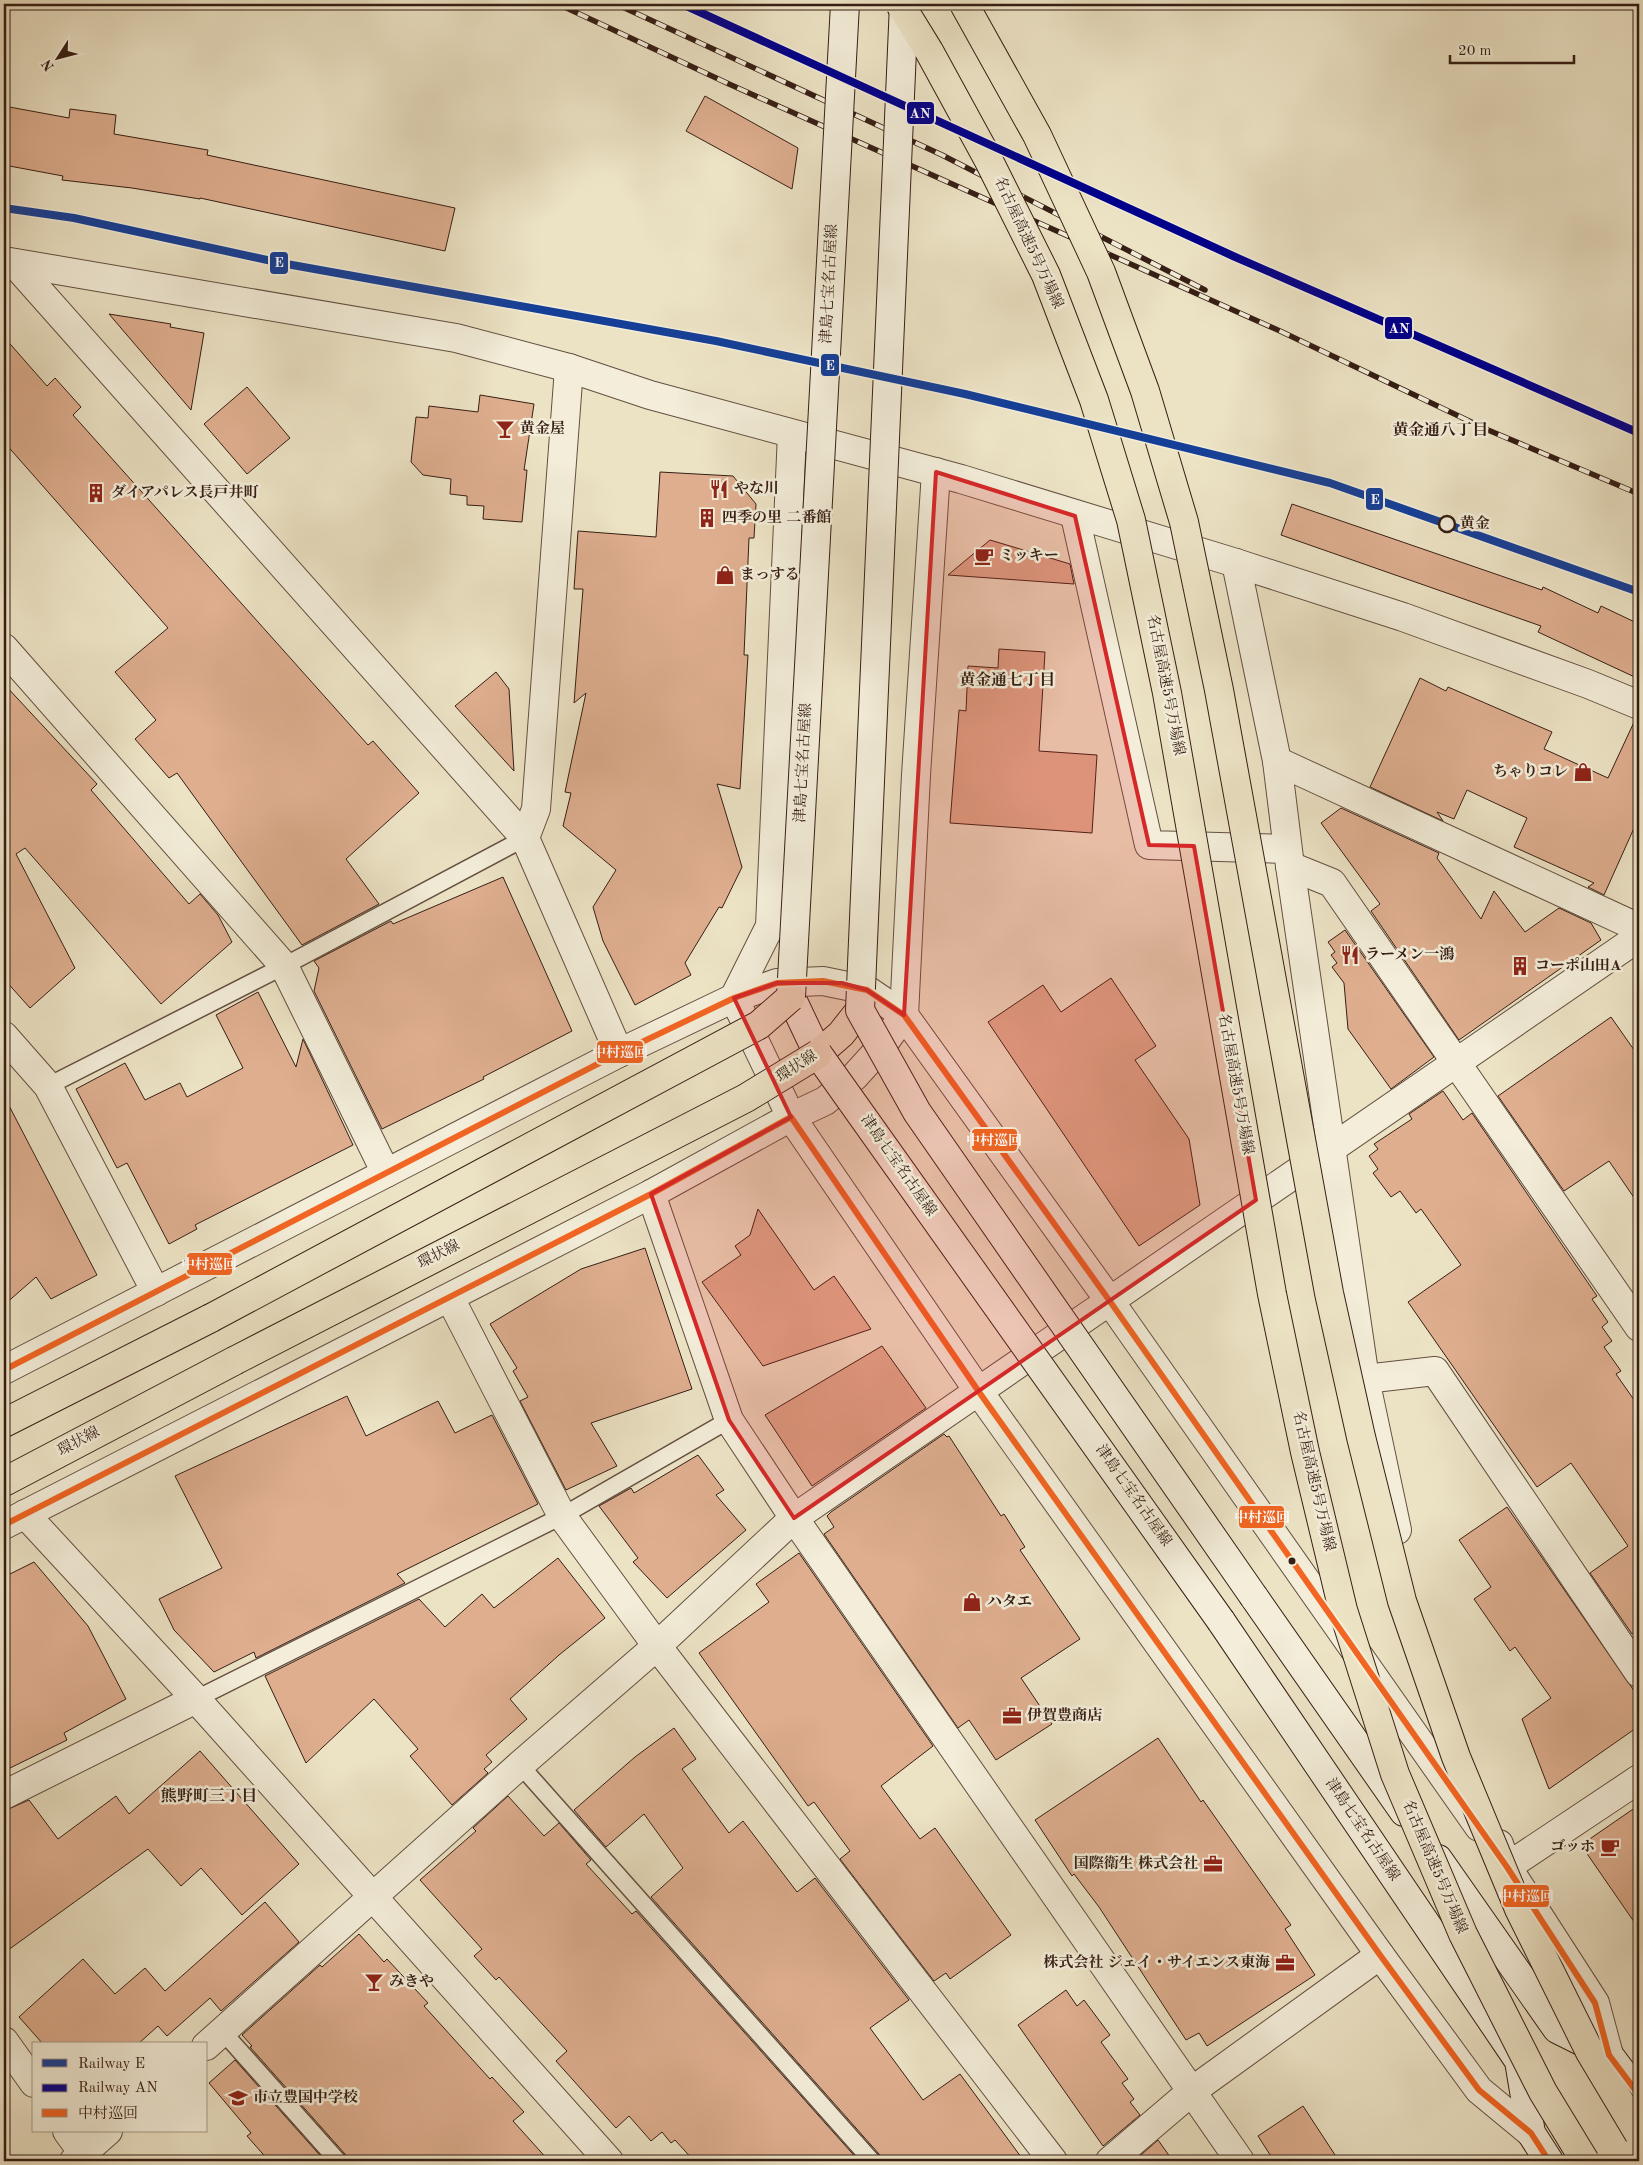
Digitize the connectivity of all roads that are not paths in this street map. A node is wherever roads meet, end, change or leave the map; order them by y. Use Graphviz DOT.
graph roads {
  1 [pos="845,4"];
  2 [pos="902,4"];
  3 [pos="964,4"];
  4 [pos="9,262"];
  5 [pos="569,368"];
  6 [pos="792,434"];
  7 [pos="936,472"];
  8 [pos="1075,516"];
  9 [pos="1236,563"];
  10 [pos="4,648"];
  11 [pos="1639,705"];
  12 [pos="1277,761"];
  13 [pos="525,838"];
  14 [pos="1289,857"];
  15 [pos="1636,945"];
  16 [pos="284,966"];
  17 [pos="791,997"];
  18 [pos="734,998"];
  19 [pos="860,1010"];
  20 [pos="904,1016"];
  21 [pos="4,1036"];
  22 [pos="619,1052"];
  23 [pos="818,1054"];
  24 [pos="1457,1062"];
  25 [pos="48,1086"];
  26 [pos="791,1117"];
  27 [pos="1330,1149"];
  28 [pos="386,1174"];
  29 [pos="651,1194"];
  30 [pos="156,1292"];
  31 [pos="450,1298"];
  32 [pos="1109,1300"];
  33 [pos="1639,1327"];
  34 [pos="4,1370"];
  35 [pos="1365,1379"];
  36 [pos="980,1392"];
  37 [pos="729,1420"];
  38 [pos="4,1423"];
  39 [pos="4,1482"];
  40 [pos="562,1516"];
  41 [pos="794,1518"];
  42 [pos="14,1520"];
  43 [pos="657,1646"];
  44 [pos="1639,1673"];
  45 [pos="196,1699"];
  46 [pos="520,1765"];
  47 [pos="1639,1779"];
  48 [pos="4,1796"];
  49 [pos="1507,1867"];
  50 [pos="372,1898"];
  51 [pos="1380,1955"];
  52 [pos="214,2039"];
  53 [pos="4,2040"];
  54 [pos="1609,2056"];
  55 [pos="32,2080"];
  56 [pos="1192,2091"];
  57 [pos="1639,2095"];
  58 [pos="67,2132"];
  59 [pos="107,2132"];
  60 [pos="1532,2133"];
  61 [pos="1639,2134"];
  62 [pos="78,2157"];
  63 [pos="338,2161"];
  64 [pos="609,2161"];
  65 [pos="872,2161"];
  66 [pos="1053,2161"];
  67 [pos="1110,2161"];
  68 [pos="1240,2161"];
  69 [pos="1549,2161"];
  70 [pos="1585,2161"];
  1 -- 17 [label="street, 津島七宝名古屋線, bridge"];
  2 -- 19 [label="street, bridge"];
  2 -- 70 [label="main road, 名古屋高速5号万場線, bridge"];
  3 -- 61 [label="main road, bridge"];
  4 -- 5 [label="street"];
  4 -- 13 [label="street"];
  5 -- 6 [label="street"];
  5 -- 13 [label="street"];
  6 -- 7 [label="street"];
  6 -- 18 [label="street"];
  7 -- 8 [label="street"];
  7 -- 20 [label="street"];
  8 -- 9 [label="street"];
  8 -- 14 [label="street"];
  9 -- 11 [label="street"];
  9 -- 12 [label="street"];
  10 -- 16 [label="street"];
  12 -- 14 [label="street"];
  12 -- 15 [label="street"];
  13 -- 16 [label="lane"];
  13 -- 22 [label="street"];
  14 -- 24 [label="street"];
  14 -- 27 [label="street"];
  15 -- 24 [label="street"];
  16 -- 25 [label="lane"];
  16 -- 28 [label="street"];
  17 -- 23 [label="street, 津島七宝名古屋線"];
  17 -- 38 [label="main road, bridge"];
  18 -- 20 [label="street"];
  18 -- 22 [label="street"];
  18 -- 26 [label="street"];
  19 -- 23 [label="main road, 環状線"];
  19 -- 54 [label="street, bridge"];
  20 -- 26 [label="street"];
  20 -- 32 [label="street"];
  21 -- 25 [label="street"];
  22 -- 28 [label="street"];
  23 -- 39 [label="main road, 環状線, bridge"];
  23 -- 60 [label="street, 津島七宝名古屋線, bridge"];
  24 -- 27 [label="street"];
  24 -- 33 [label="street"];
  25 -- 30 [label="street"];
  26 -- 29 [label="street"];
  26 -- 36 [label="street"];
  27 -- 32 [label="street"];
  27 -- 35 [label="street"];
  28 -- 30 [label="street"];
  29 -- 31 [label="street"];
  29 -- 37 [label="street"];
  30 -- 34 [label="street"];
  31 -- 40 [label="street"];
  31 -- 42 [label="street"];
  32 -- 36 [label="street"];
  32 -- 49 [label="street"];
  35 -- 44 [label="street"];
  35 -- 49 [label="street"];
  36 -- 41 [label="street"];
  36 -- 51 [label="street"];
  37 -- 40 [label="lane"];
  37 -- 41 [label="street"];
  40 -- 43 [label="street"];
  40 -- 45 [label="lane"];
  41 -- 43 [label="street"];
  41 -- 56 [label="street"];
  42 -- 45 [label="street"];
  43 -- 46 [label="street"];
  43 -- 66 [label="street"];
  45 -- 48 [label="street"];
  45 -- 50 [label="street"];
  46 -- 50 [label="street"];
  46 -- 65 [label="lane"];
  47 -- 49 [label="street"];
  49 -- 54 [label="street"];
  50 -- 52 [label="street"];
  50 -- 64 [label="street"];
  51 -- 56 [label="street"];
  51 -- 60 [label="street"];
  52 -- 63 [label="lane"];
  53 -- 55 [label="street"];
  54 -- 57 [label="street"];
  56 -- 67 [label="street"];
  56 -- 68 [label="street"];
  58 -- 62 [label="street"];
  59 -- 62 [label="street"];
  60 -- 69 [label="street, 津島七宝名古屋線"];
}
